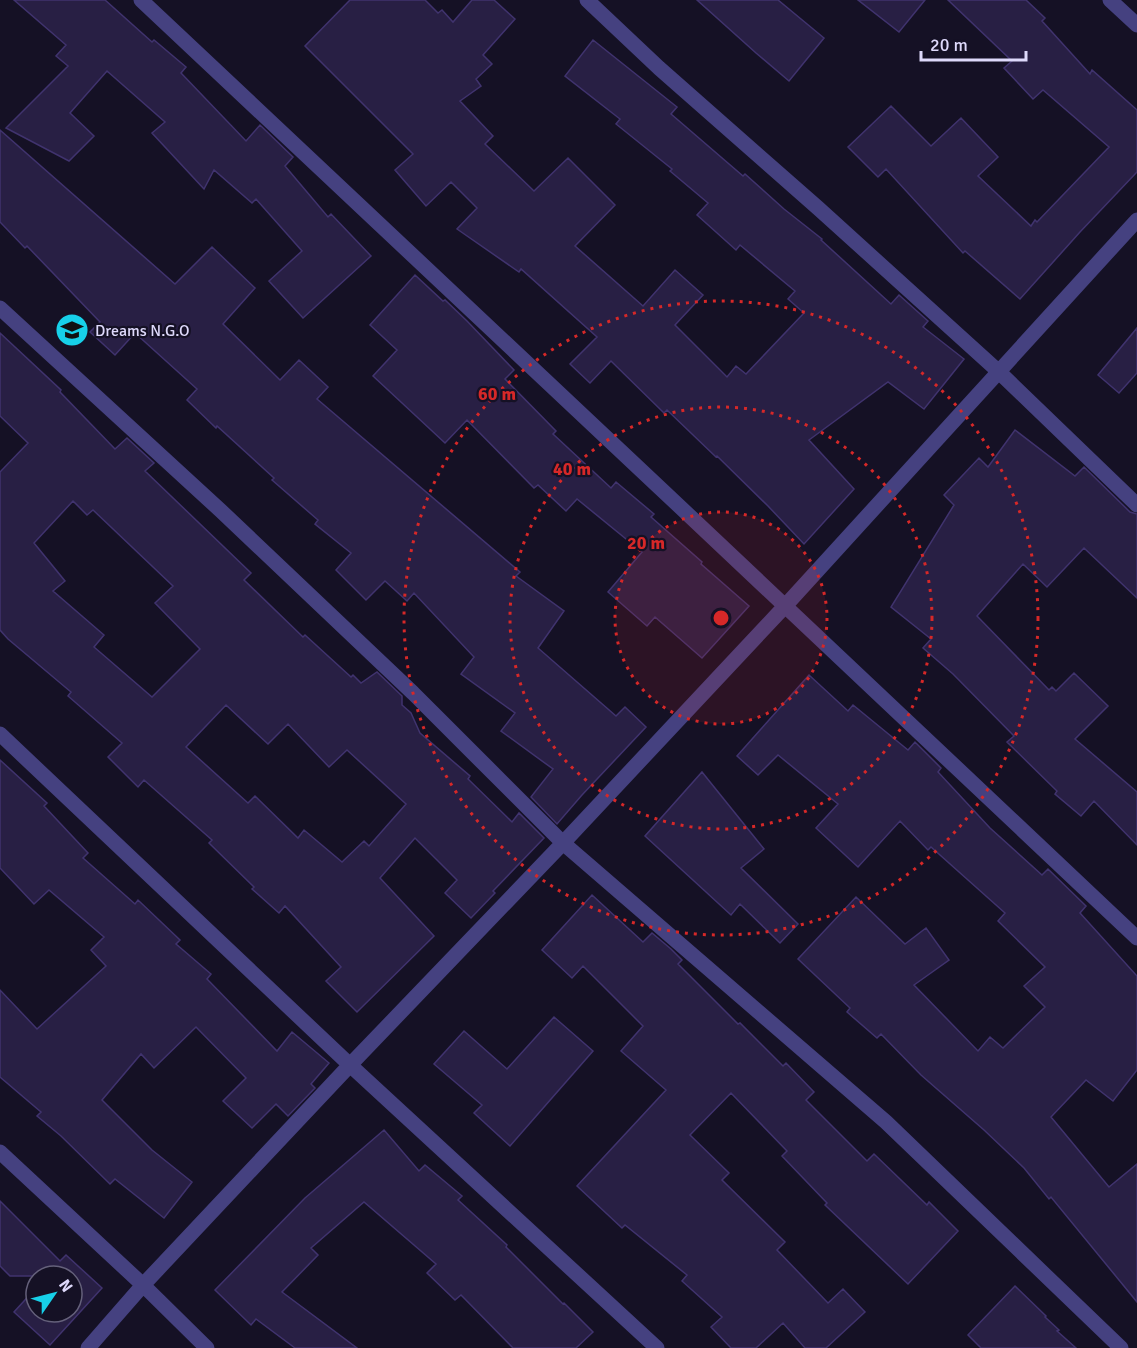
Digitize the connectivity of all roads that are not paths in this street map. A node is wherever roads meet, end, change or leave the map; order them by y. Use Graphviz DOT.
graph roads {
  1 [pos="141,0"];
  2 [pos="587,0"];
  3 [pos="1110,0"];
  4 [pos="1137,25"];
  5 [pos="1137,220"];
  6 [pos="0,308"];
  7 [pos="998,371"];
  8 [pos="1137,505"];
  9 [pos="786,605"];
  10 [pos="0,734"];
  11 [pos="563,843"];
  12 [pos="1137,938"];
  13 [pos="350,1065"];
  14 [pos="0,1152"];
  15 [pos="143,1285"];
  16 [pos="88,1348"];
  17 [pos="207,1348"];
  18 [pos="657,1348"];
  19 [pos="1121,1348"];
  1 -- 9 [label="street"];
  2 -- 7 [label="street"];
  3 -- 4 [label="street"];
  5 -- 7 [label="street"];
  6 -- 11 [label="street"];
  7 -- 8 [label="street"];
  7 -- 9 [label="street"];
  9 -- 11 [label="street"];
  9 -- 12 [label="street"];
  10 -- 13 [label="street"];
  11 -- 13 [label="street"];
  11 -- 19 [label="street"];
  13 -- 15 [label="street"];
  13 -- 18 [label="street"];
  14 -- 15 [label="street"];
  15 -- 16 [label="street"];
  15 -- 17 [label="street"];
}
